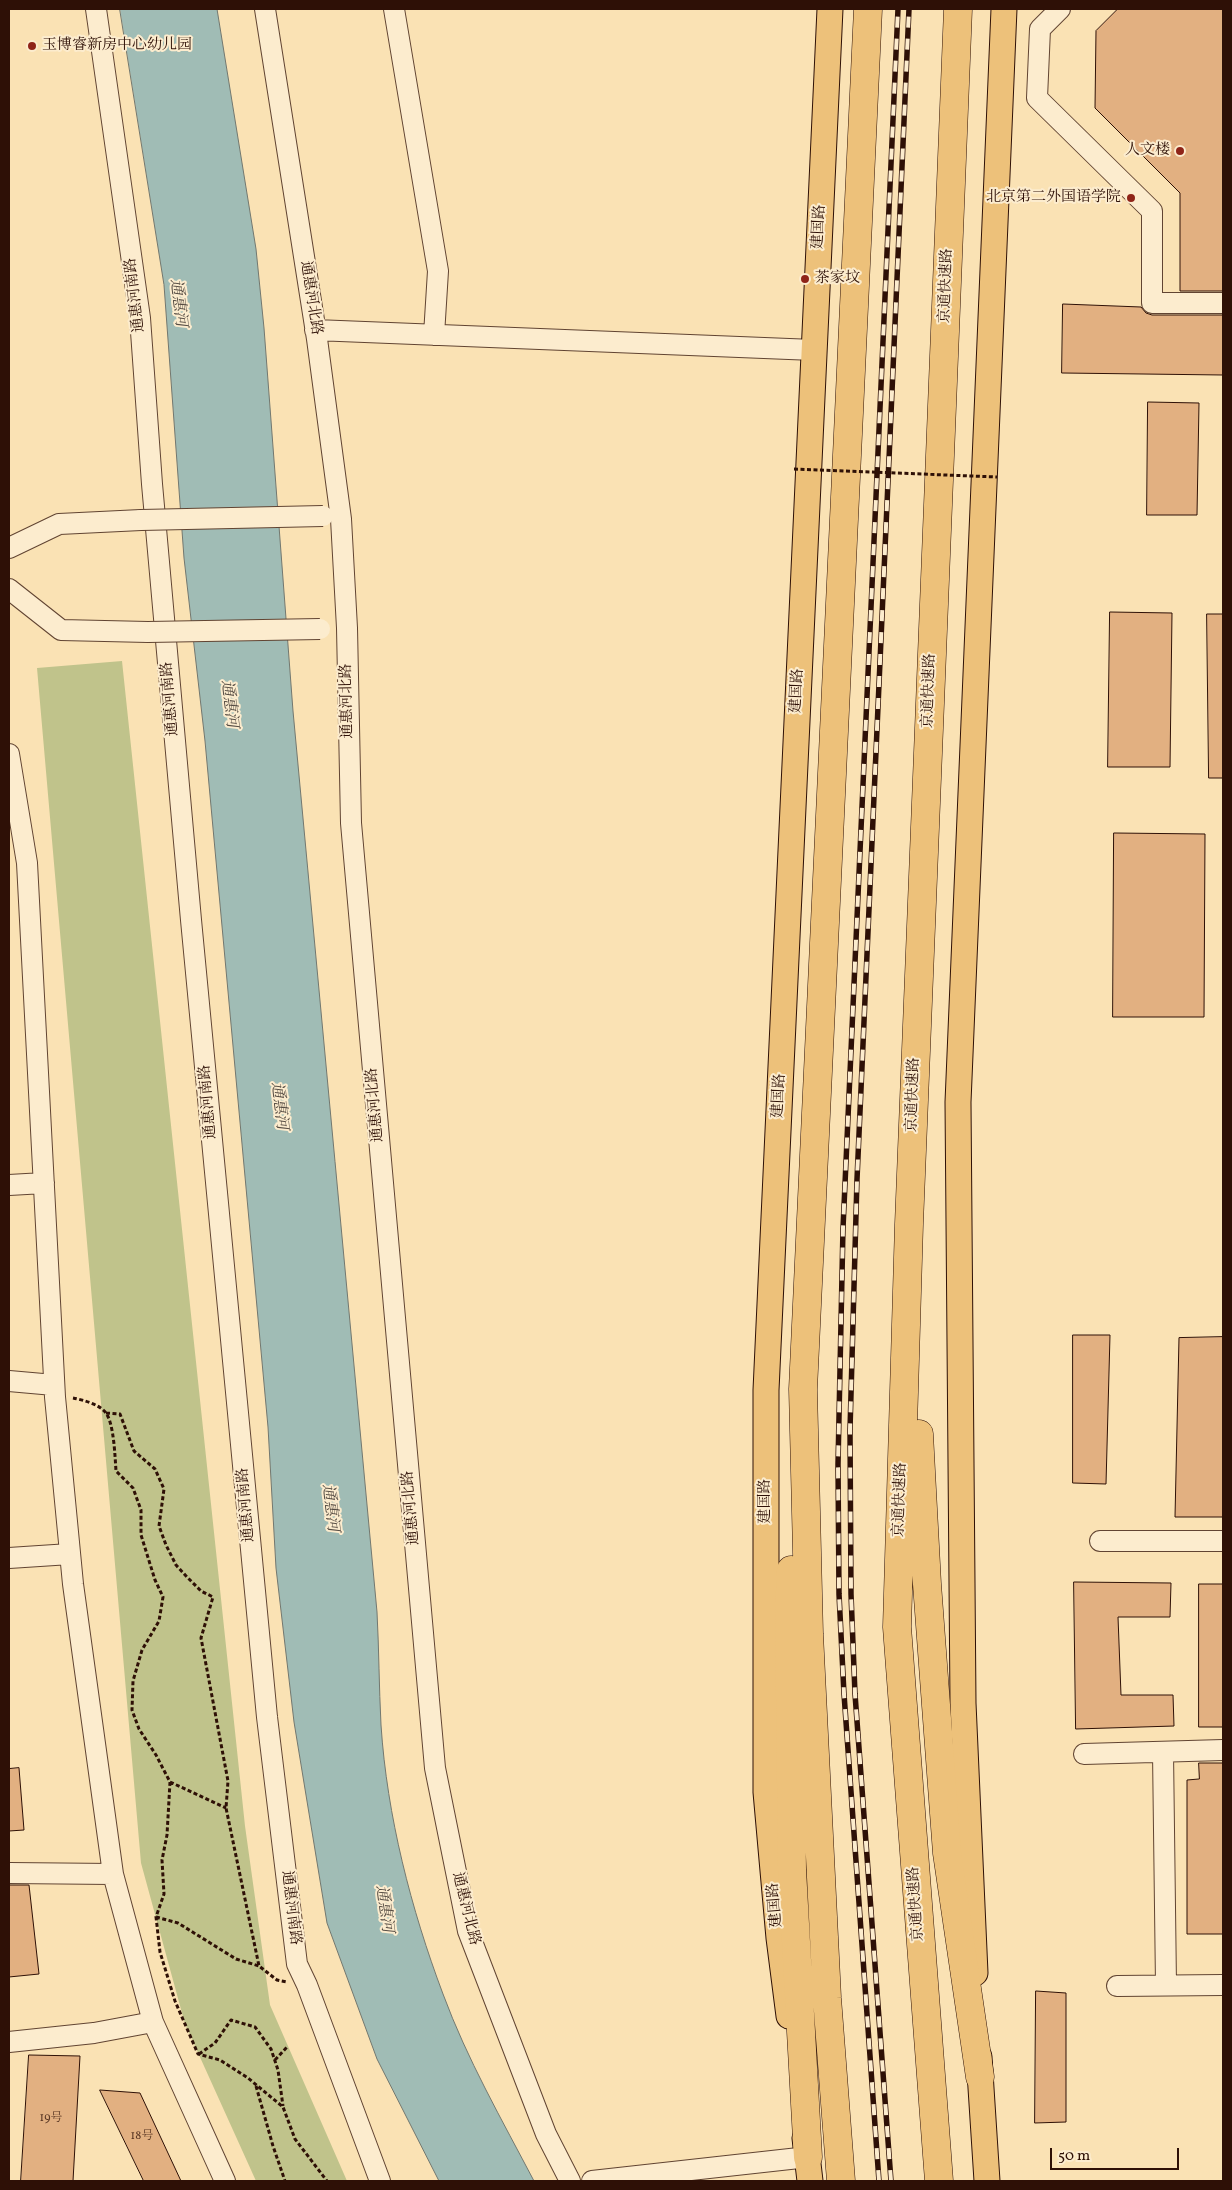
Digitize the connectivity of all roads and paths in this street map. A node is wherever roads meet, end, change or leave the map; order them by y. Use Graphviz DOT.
graph roads {
  1 [pos="96,9"];
  2 [pos="265,9"];
  3 [pos="394,9"];
  4 [pos="830,9"];
  5 [pos="868,9"];
  6 [pos="958,9"];
  7 [pos="1004,9"];
  8 [pos="1060,9"];
  9 [pos="1223,303"];
  10 [pos="316,330"];
  11 [pos="434,335"];
  12 [pos="814,350"];
  13 [pos="794,469"];
  14 [pos="997,477"];
  15 [pos="332,518"];
  16 [pos="9,548"];
  17 [pos="9,589"];
  18 [pos="347,628"];
  19 [pos="9,754"];
  20 [pos="18,863"];
  21 [pos="44,1183"];
  22 [pos="9,1185"];
  23 [pos="908,1224"];
  24 [pos="9,1381"];
  25 [pos="803,1389"];
  26 [pos="55,1391"];
  27 [pos="106,1413"];
  28 [pos="1100,1541"];
  29 [pos="1223,1541"];
  30 [pos="70,1554"];
  31 [pos="9,1558"];
  32 [pos="1223,1750"];
  33 [pos="1163,1752"];
  34 [pos="1084,1754"];
  35 [pos="170,1782"];
  36 [pos="226,1808"];
  37 [pos="9,1873"];
  38 [pos="114,1874"];
  39 [pos="156,1917"];
  40 [pos="259,1966"];
  41 [pos="307,1985"];
  42 [pos="1166,1985"];
  43 [pos="1223,1985"];
  44 [pos="1117,1986"];
  45 [pos="153,2022"];
  46 [pos="9,2042"];
  47 [pos="288,2046"];
  48 [pos="198,2054"];
  49 [pos="275,2060"];
  50 [pos="980,2077"];
  51 [pos="256,2085"];
  52 [pos="283,2107"];
  53 [pos="809,2169"];
  54 [pos="700,2175"];
  55 [pos="225,2181"];
  56 [pos="285,2181"];
  57 [pos="327,2181"];
  58 [pos="380,2181"];
  59 [pos="570,2181"];
  60 [pos="592,2181"];
  61 [pos="841,2181"];
  62 [pos="939,2181"];
  63 [pos="987,2181"];
  1 -- 41 [label="street, 通惠河南路"];
  2 -- 10 [label="street, 通惠河北路"];
  3 -- 11 [label="street"];
  4 -- 12 [label="main road, 建国路"];
  5 -- 25 [label="highway"];
  6 -- 23 [label="highway, 京通快速路"];
  7 -- 50 [label="main road"];
  8 -- 9 [label="street"];
  10 -- 11 [label="street"];
  10 -- 15 [label="street, 通惠河北路"];
  11 -- 12 [label="street"];
  12 -- 53 [label="main road, 建国路"];
  13 -- 14 [label="path, bridge"];
  15 -- 16 [label="street, bridge"];
  15 -- 18 [label="street, 通惠河北路"];
  17 -- 18 [label="street, bridge"];
  18 -- 59 [label="street, 通惠河北路"];
  19 -- 20 [label="street"];
  20 -- 21 [label="street"];
  21 -- 22 [label="street"];
  21 -- 26 [label="street"];
  23 -- 50 [label="highway"];
  23 -- 62 [label="highway, 京通快速路"];
  24 -- 26 [label="street"];
  25 -- 53 [label="highway"];
  25 -- 61 [label="highway"];
  26 -- 27 [label="path"];
  26 -- 30 [label="street"];
  27 -- 35 [label="path"];
  27 -- 36 [label="path"];
  28 -- 29 [label="street"];
  30 -- 31 [label="street"];
  30 -- 38 [label="street"];
  32 -- 33 [label="street"];
  33 -- 34 [label="street"];
  33 -- 42 [label="street"];
  35 -- 36 [label="path"];
  35 -- 39 [label="path"];
  36 -- 40 [label="path"];
  37 -- 38 [label="street"];
  38 -- 45 [label="street"];
  39 -- 40 [label="path"];
  39 -- 48 [label="path"];
  40 -- 41 [label="path"];
  41 -- 58 [label="street, 通惠河南路"];
  42 -- 43 [label="street"];
  42 -- 44 [label="street"];
  45 -- 46 [label="street"];
  45 -- 55 [label="street"];
  47 -- 49 [label="path"];
  48 -- 49 [label="path"];
  48 -- 51 [label="path"];
  49 -- 52 [label="path"];
  50 -- 63 [label="main road"];
  51 -- 52 [label="path"];
  51 -- 56 [label="path"];
  52 -- 57 [label="path"];
  53 -- 54 [label="street"];
  54 -- 60 [label="street"];
}
